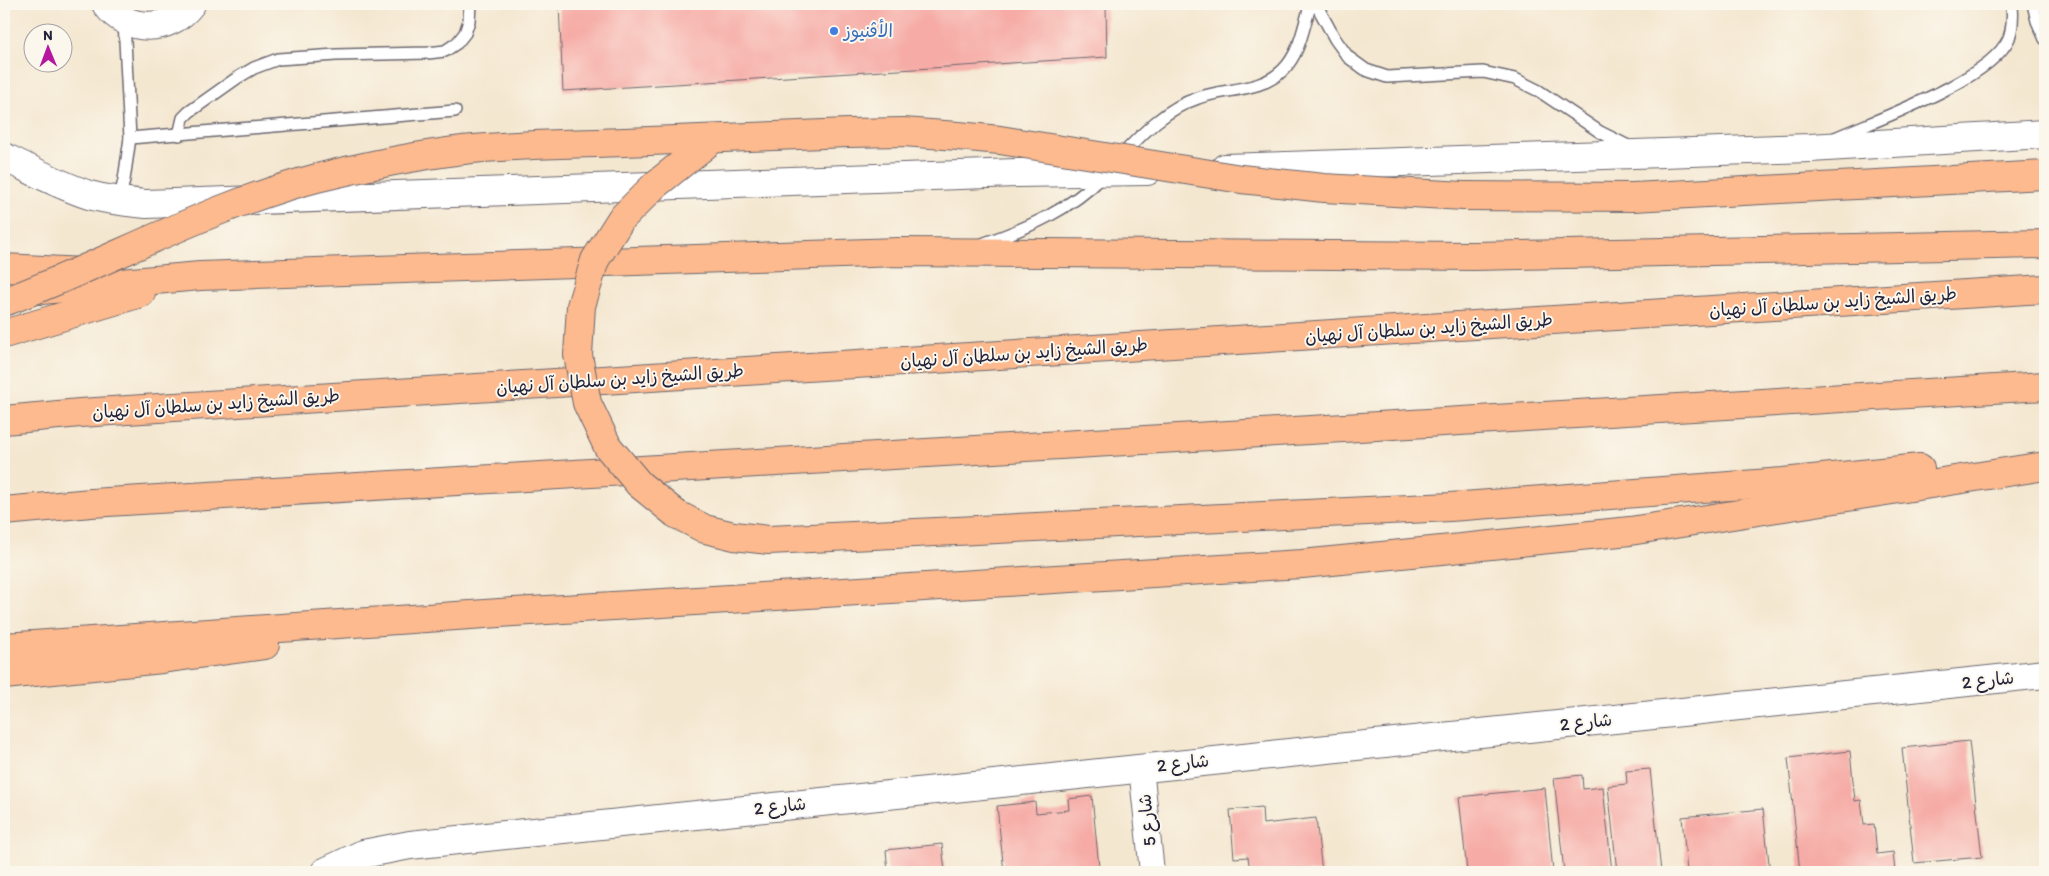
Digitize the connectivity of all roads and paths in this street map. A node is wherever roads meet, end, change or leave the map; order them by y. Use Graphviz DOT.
graph roads {
  1 [pos="190,4"];
  2 [pos="470,4"];
  3 [pos="1311,4"];
  4 [pos="1316,4"];
  5 [pos="2012,4"];
  6 [pos="2033,4"];
  7 [pos="115,12"];
  8 [pos="2045,39"];
  9 [pos="455,110"];
  10 [pos="179,134"];
  11 [pos="2045,134"];
  12 [pos="130,138"];
  13 [pos="714,138"];
  14 [pos="1810,148"];
  15 [pos="1646,154"];
  16 [pos="4,157"];
  17 [pos="1107,172"];
  18 [pos="2045,175"];
  19 [pos="119,201"];
  20 [pos="2045,244"];
  21 [pos="958,252"];
  22 [pos="4,268"];
  23 [pos="200,276"];
  24 [pos="2045,289"];
  25 [pos="4,294"];
  26 [pos="4,302"];
  27 [pos="4,334"];
  28 [pos="2045,386"];
  29 [pos="4,420"];
  30 [pos="2045,459"];
  31 [pos="2045,466"];
  32 [pos="4,511"];
  33 [pos="514,612"];
  34 [pos="10,645"];
  35 [pos="2045,674"];
  36 [pos="4,675"];
  37 [pos="1141,768"];
  38 [pos="325,872"];
  39 [pos="1152,872"];
  1 -- 7 [label="street"];
  2 -- 10 [label="lane"];
  3 -- 17 [label="lane"];
  4 -- 15 [label="lane"];
  5 -- 14 [label="lane"];
  6 -- 8 [label="lane"];
  7 -- 12 [label="lane"];
  9 -- 10 [label="lane"];
  10 -- 12 [label="lane"];
  11 -- 14 [label="street"];
  12 -- 19 [label="lane"];
  13 -- 18 [label="highway, bridge"];
  13 -- 26 [label="highway, bridge"];
  13 -- 30 [label="highway, bridge"];
  14 -- 15 [label="street"];
  15 -- 17 [label="street"];
  16 -- 19 [label="street"];
  17 -- 19 [label="street"];
  17 -- 21 [label="lane"];
  20 -- 21 [label="highway"];
  21 -- 23 [label="highway"];
  22 -- 23 [label="highway"];
  23 -- 25 [label="highway"];
  23 -- 27 [label="highway"];
  24 -- 29 [label="highway, طريق الشيخ زايد بن سلطان آل نهيان"];
  28 -- 32 [label="highway"];
  31 -- 33 [label="highway"];
  33 -- 34 [label="highway"];
  33 -- 36 [label="highway"];
  35 -- 37 [label="street, شارع 2"];
  37 -- 38 [label="street, شارع 2"];
  37 -- 39 [label="street, شارع 5"];
}
